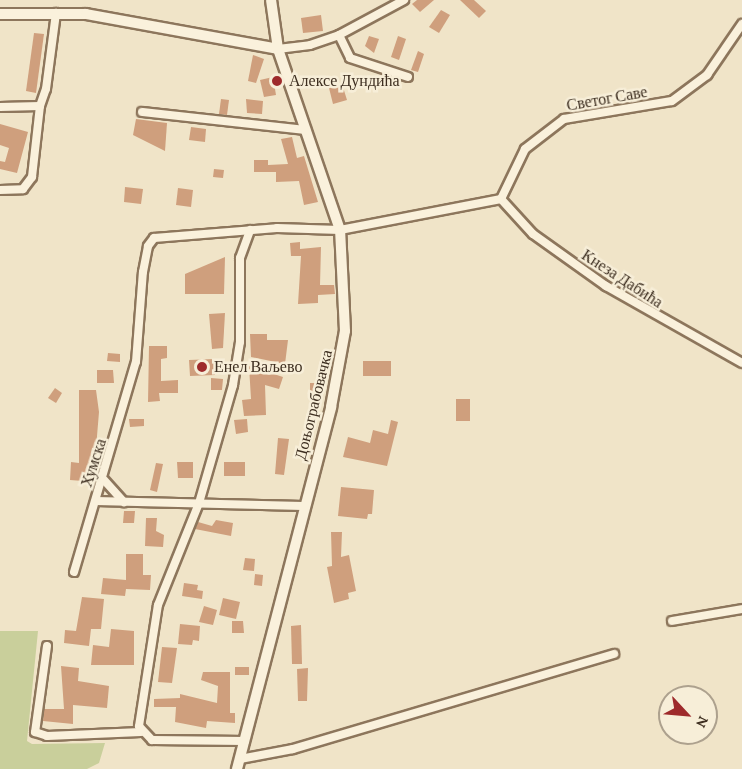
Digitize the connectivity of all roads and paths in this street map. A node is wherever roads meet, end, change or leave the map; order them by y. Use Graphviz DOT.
graph roads {
  1 [pos="271,0"];
  2 [pos="404,0"];
  3 [pos="56,13"];
  4 [pos="0,14"];
  5 [pos="742,24"];
  6 [pos="339,35"];
  7 [pos="278,49"];
  8 [pos="408,77"];
  9 [pos="39,106"];
  10 [pos="0,107"];
  11 [pos="142,112"];
  12 [pos="306,130"];
  13 [pos="0,190"];
  14 [pos="501,199"];
  15 [pos="340,230"];
  16 [pos="249,231"];
  17 [pos="742,363"];
  18 [pos="104,480"];
  19 [pos="96,501"];
  20 [pos="124,502"];
  21 [pos="199,503"];
  22 [pos="303,506"];
  23 [pos="74,572"];
  24 [pos="742,609"];
  25 [pos="672,621"];
  26 [pos="46,646"];
  27 [pos="614,654"];
  28 [pos="141,732"];
  29 [pos="246,741"];
  30 [pos="239,764"];
  1 -- 7 [label="street, Доњограбовачка"];
  2 -- 6 [label="street"];
  3 -- 4 [label="street"];
  3 -- 7 [label="street"];
  3 -- 9 [label="street"];
  5 -- 14 [label="street, Светог Саве"];
  6 -- 7 [label="street"];
  6 -- 8 [label="street"];
  7 -- 12 [label="street, Доњограбовачка"];
  9 -- 10 [label="street"];
  9 -- 13 [label="street"];
  11 -- 12 [label="street"];
  12 -- 15 [label="street, Доњограбовачка"];
  14 -- 15 [label="street"];
  14 -- 17 [label="street, Кнеза Дабића"];
  15 -- 16 [label="street, Хумска"];
  15 -- 22 [label="street, Доњограбовачка"];
  16 -- 18 [label="street, Хумска"];
  16 -- 21 [label="street"];
  18 -- 19 [label="street, Хумска"];
  18 -- 20 [label="street"];
  19 -- 20 [label="street"];
  19 -- 23 [label="street, Хумска"];
  20 -- 21 [label="street"];
  21 -- 22 [label="street"];
  21 -- 28 [label="street"];
  22 -- 29 [label="street, Доњограбовачка"];
  24 -- 25 [label="street"];
  26 -- 28 [label="street"];
  27 -- 30 [label="street"];
  28 -- 29 [label="street"];
  29 -- 30 [label="street, Доњограбовачка"];
}
